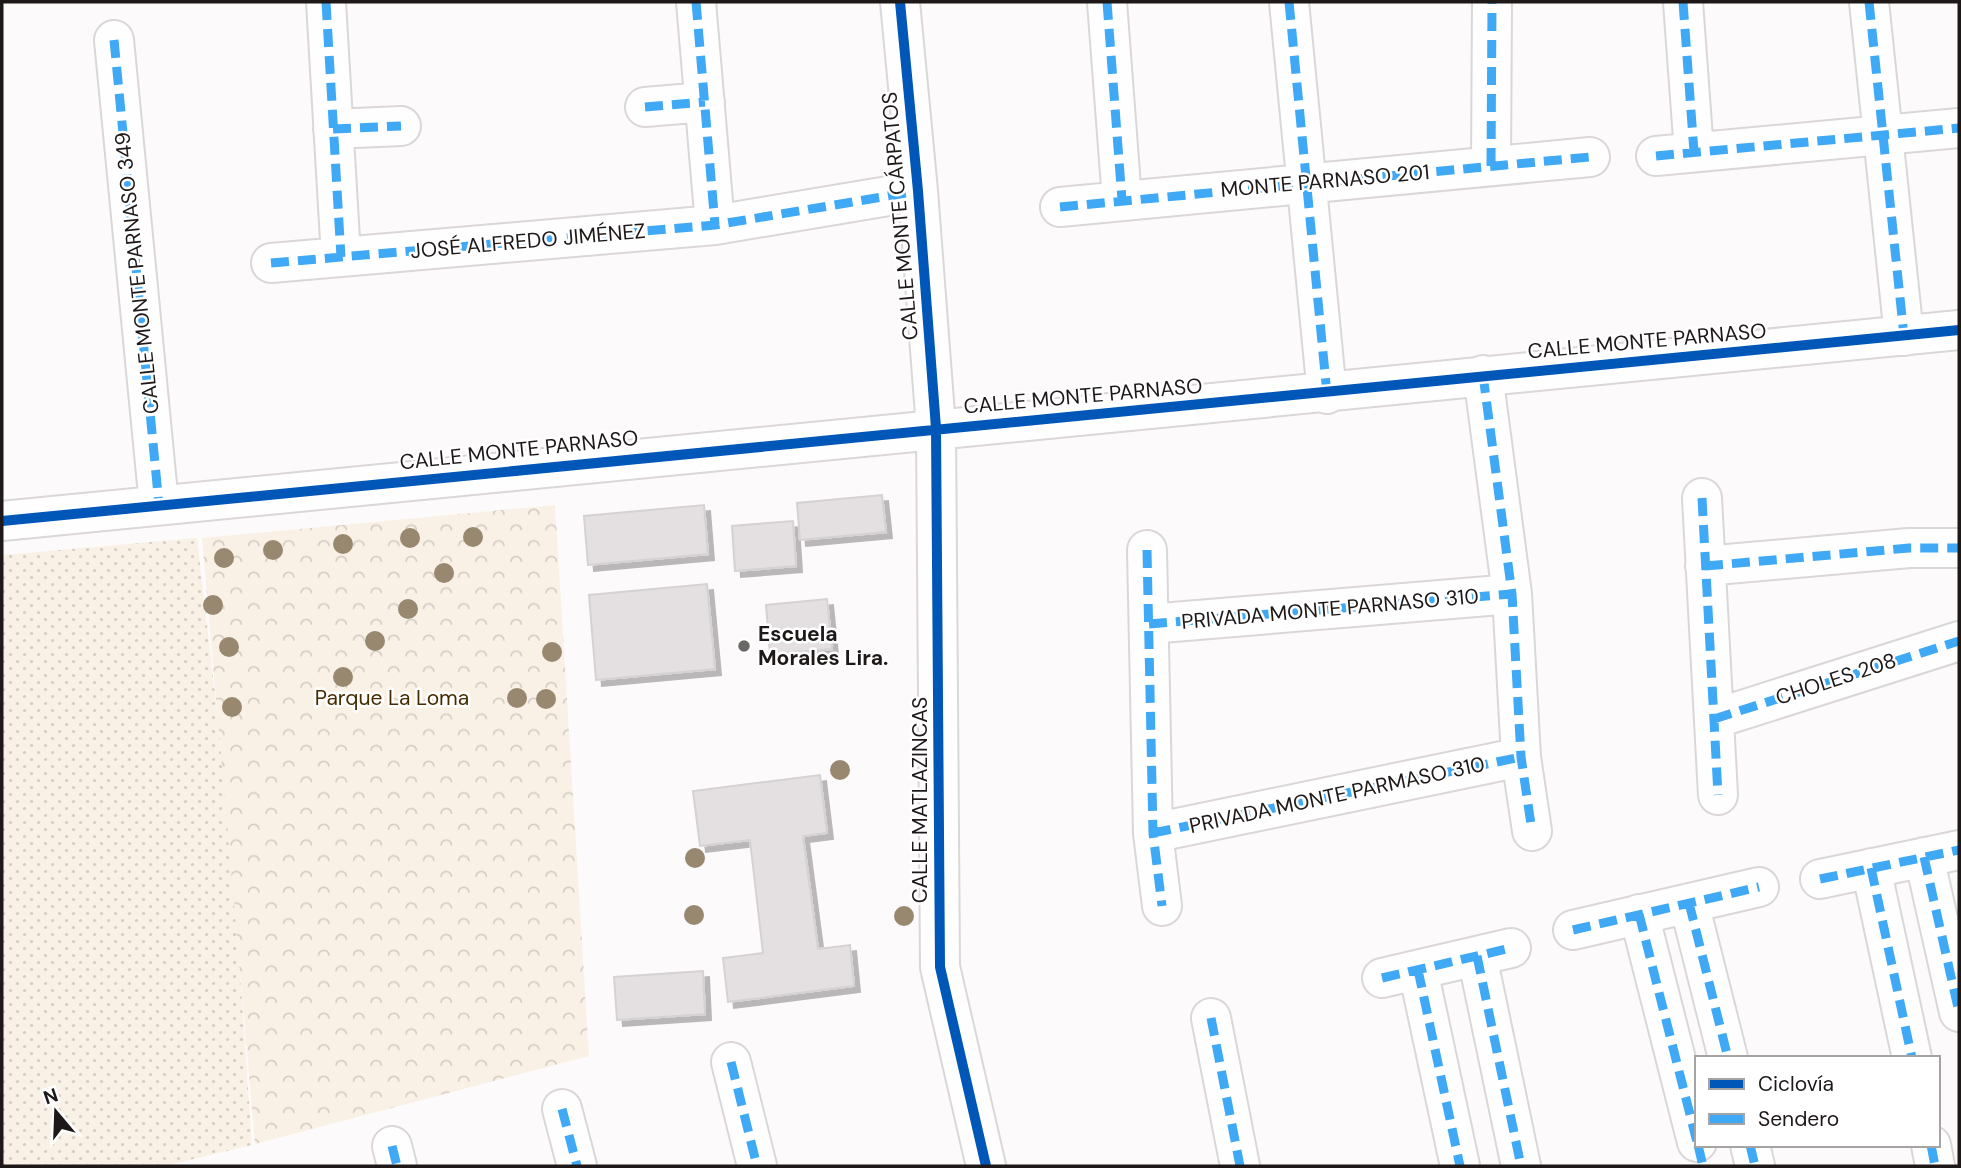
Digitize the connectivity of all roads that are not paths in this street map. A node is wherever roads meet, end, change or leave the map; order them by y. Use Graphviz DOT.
graph roads {
  1 [pos="326,2"];
  2 [pos="696,2"];
  3 [pos="900,2"];
  4 [pos="1107,2"];
  5 [pos="1289,2"];
  6 [pos="1492,2"];
  7 [pos="1683,2"];
  8 [pos="1869,2"];
  9 [pos="114,40"];
  10 [pos="705,102"];
  11 [pos="645,107"];
  12 [pos="401,126"];
  13 [pos="1959,128"];
  14 [pos="333,129"];
  15 [pos="1882,133"];
  16 [pos="1694,152"];
  17 [pos="1656,156"];
  18 [pos="1590,157"];
  19 [pos="1491,166"];
  20 [pos="1306,183"];
  21 [pos="918,191"];
  22 [pos="1122,200"];
  23 [pos="1060,206"];
  24 [pos="715,225"];
  25 [pos="341,257"];
  26 [pos="271,263"];
  27 [pos="1959,330"];
  28 [pos="1904,336"];
  29 [pos="1483,375"];
  30 [pos="1327,394"];
  31 [pos="936,428"];
  32 [pos="1703,498"];
  33 [pos="159,505"];
  34 [pos="2,521"];
  35 [pos="1959,548"];
  36 [pos="1147,550"];
  37 [pos="1705,566"];
  38 [pos="1512,594"];
  39 [pos="1149,624"];
  40 [pos="1959,641"];
  41 [pos="1714,719"];
  42 [pos="1521,757"];
  43 [pos="1718,795"];
  44 [pos="1532,831"];
  45 [pos="1153,833"];
  46 [pos="1942,853"];
  47 [pos="1871,868"];
  48 [pos="1819,879"];
  49 [pos="1759,887"];
  50 [pos="1689,903"];
  51 [pos="1162,906"];
  52 [pos="1639,914"];
  53 [pos="1573,930"];
  54 [pos="1959,1012"];
  55 [pos="1211,1018"];
  56 [pos="1727,1056"];
  57 [pos="1912,1056"];
  58 [pos="731,1062"];
  59 [pos="562,1109"];
  60 [pos="1695,1136"];
  61 [pos="1698,1147"];
  62 [pos="1750,1147"];
  63 [pos="1931,1147"];
  64 [pos="577,1166"];
  65 [pos="757,1166"];
  66 [pos="986,1166"];
  67 [pos="1240,1166"];
  68 [pos="1460,1166"];
  69 [pos="1521,1166"];
  70 [pos="1703,1166"];
  71 [pos="1755,1166"];
  72 [pos="1935,1166"];
  1 -- 14 [label="street"];
  2 -- 10 [label="street"];
  3 -- 21 [label="street, CALLE MONTE CÁRPATOS"];
  4 -- 22 [label="street"];
  5 -- 20 [label="street"];
  6 -- 19 [label="street"];
  7 -- 16 [label="street"];
  8 -- 15 [label="street"];
  9 -- 33 [label="street, CALLE MONTE PARNASO 349"];
  10 -- 11 [label="street"];
  10 -- 24 [label="street"];
  12 -- 14 [label="street"];
  13 -- 15 [label="street"];
  14 -- 25 [label="street"];
  15 -- 16 [label="street"];
  15 -- 28 [label="street"];
  16 -- 17 [label="street"];
  18 -- 19 [label="street, MONTE PARNASO 201"];
  19 -- 20 [label="street, MONTE PARNASO 201"];
  20 -- 22 [label="street, MONTE PARNASO 201"];
  20 -- 30 [label="street"];
  21 -- 24 [label="street, JOSÉ ALFREDO JIMÉNEZ"];
  21 -- 31 [label="street, CALLE MONTE CÁRPATOS"];
  22 -- 23 [label="street, MONTE PARNASO 201"];
  24 -- 25 [label="street, JOSÉ ALFREDO JIMÉNEZ"];
  25 -- 26 [label="street, JOSÉ ALFREDO JIMÉNEZ"];
  27 -- 28 [label="street, CALLE MONTE PARNASO"];
  28 -- 29 [label="street, CALLE MONTE PARNASO"];
  29 -- 30 [label="street, CALLE MONTE PARNASO"];
  29 -- 38 [label="street"];
  30 -- 31 [label="street, CALLE MONTE PARNASO"];
  31 -- 33 [label="street, CALLE MONTE PARNASO"];
  31 -- 66 [label="street, CALLE MATLAZINCAS"];
  32 -- 37 [label="street"];
  33 -- 34 [label="street, CALLE MONTE PARNASO"];
  35 -- 37 [label="street"];
  36 -- 39 [label="street"];
  37 -- 41 [label="street"];
  38 -- 39 [label="street, PRIVADA MONTE PARNASO 310"];
  38 -- 42 [label="street"];
  39 -- 45 [label="street"];
  40 -- 41 [label="street, CHOLES 208"];
  41 -- 43 [label="street"];
  42 -- 44 [label="street"];
  42 -- 45 [label="street, PRIVADA MONTE PARMASO 310"];
  45 -- 51 [label="street"];
  46 -- 47 [label="street"];
  46 -- 54 [label="street"];
  47 -- 48 [label="street"];
  47 -- 57 [label="street"];
  49 -- 50 [label="street"];
  50 -- 52 [label="street"];
  50 -- 56 [label="street"];
  52 -- 53 [label="street"];
  52 -- 60 [label="street"];
  55 -- 67 [label="street"];
  58 -- 65 [label="street"];
  59 -- 64 [label="street"];
  61 -- 70 [label="street"];
  62 -- 71 [label="street"];
  63 -- 72 [label="street"];
  68 -- 69 [label="street"];
}
